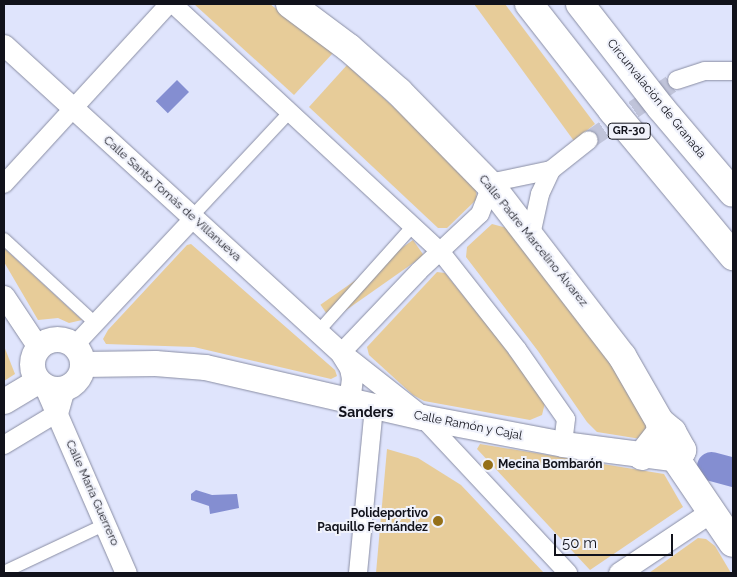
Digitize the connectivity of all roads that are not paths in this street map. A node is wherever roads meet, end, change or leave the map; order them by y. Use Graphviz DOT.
graph roads {
  1 [pos="169,4"];
  2 [pos="173,4"];
  3 [pos="290,4"];
  4 [pos="529,4"];
  5 [pos="580,4"];
  6 [pos="4,46"];
  7 [pos="733,71"];
  8 [pos="677,80"];
  9 [pos="73,109"];
  10 [pos="287,115"];
  11 [pos="589,140"];
  12 [pos="551,170"];
  13 [pos="4,184"];
  14 [pos="491,186"];
  15 [pos="733,193"];
  16 [pos="514,212"];
  17 [pos="196,214"];
  18 [pos="480,214"];
  19 [pos="410,229"];
  20 [pos="531,235"];
  21 [pos="4,239"];
  22 [pos="440,251"];
  23 [pos="733,256"];
  24 [pos="4,296"];
  25 [pos="95,323"];
  26 [pos="324,324"];
  27 [pos="38,347"];
  28 [pos="341,353"];
  29 [pos="78,355"];
  30 [pos="49,386"];
  31 [pos="378,396"];
  32 [pos="4,400"];
  33 [pos="349,401"];
  34 [pos="57,413"];
  35 [pos="422,417"];
  36 [pos="661,427"];
  37 [pos="563,444"];
  38 [pos="4,445"];
  39 [pos="642,456"];
  40 [pos="678,459"];
  41 [pos="712,511"];
  42 [pos="106,524"];
  43 [pos="733,544"];
  44 [pos="4,572"];
  45 [pos="126,573"];
  46 [pos="356,573"];
  47 [pos="568,573"];
  48 [pos="619,573"];
  1 -- 9 [label="street"];
  2 -- 22 [label="street"];
  3 -- 14 [label="main road, Calle Padre Marcelino Álvarez"];
  4 -- 23 [label="main road, GR-30"];
  5 -- 15 [label="main road, Circunvalación de Granada / GR-30"];
  6 -- 9 [label="street, Calle Santo Tomás de Villanueva"];
  7 -- 8 [label="street"];
  9 -- 13 [label="street"];
  9 -- 17 [label="street, Calle Santo Tomás de Villanueva"];
  10 -- 17 [label="street"];
  11 -- 12 [label="street"];
  12 -- 14 [label="street"];
  12 -- 20 [label="street"];
  14 -- 16 [label="main road, Calle Padre Marcelino Álvarez"];
  14 -- 18 [label="street"];
  16 -- 18 [label="street"];
  16 -- 20 [label="main road, Calle Padre Marcelino Álvarez"];
  17 -- 25 [label="street"];
  17 -- 28 [label="street, Calle Santo Tomás de Villanueva"];
  18 -- 22 [label="street"];
  19 -- 26 [label="street"];
  20 -- 36 [label="main road, Calle Padre Marcelino Álvarez"];
  21 -- 25 [label="street"];
  22 -- 28 [label="street"];
  22 -- 37 [label="street"];
  24 -- 27 [label="street"];
  25 -- 29 [label="street"];
  27 -- 29 [label="main road"];
  27 -- 30 [label="main road"];
  28 -- 31 [label="street, Calle Santo Tomás de Villanueva"];
  28 -- 33 [label="street, Calle Santo Tomás de Villanueva"];
  29 -- 30 [label="main road"];
  29 -- 33 [label="main road, Calle Ramón y Cajal"];
  30 -- 32 [label="main road"];
  30 -- 34 [label="street"];
  31 -- 33 [label="main road, Calle Ramón y Cajal"];
  31 -- 35 [label="main road, Calle Ramón y Cajal"];
  31 -- 46 [label="street"];
  34 -- 38 [label="street"];
  34 -- 42 [label="street, Calle María Guerrero"];
  35 -- 37 [label="main road, Calle Ramón y Cajal"];
  35 -- 47 [label="street"];
  36 -- 39 [label="main road"];
  36 -- 40 [label="main road, Calle Padre Marcelino Álvarez"];
  37 -- 39 [label="main road, Calle Ramón y Cajal"];
  39 -- 40 [label="main road, Calle Ramón y Cajal"];
  40 -- 41 [label="main road, Calle Padre Marcelino Álvarez"];
  41 -- 43 [label="main road, Calle Padre Marcelino Álvarez"];
  41 -- 48 [label="street"];
  42 -- 44 [label="street"];
  42 -- 45 [label="street, Calle María Guerrero"];
}
